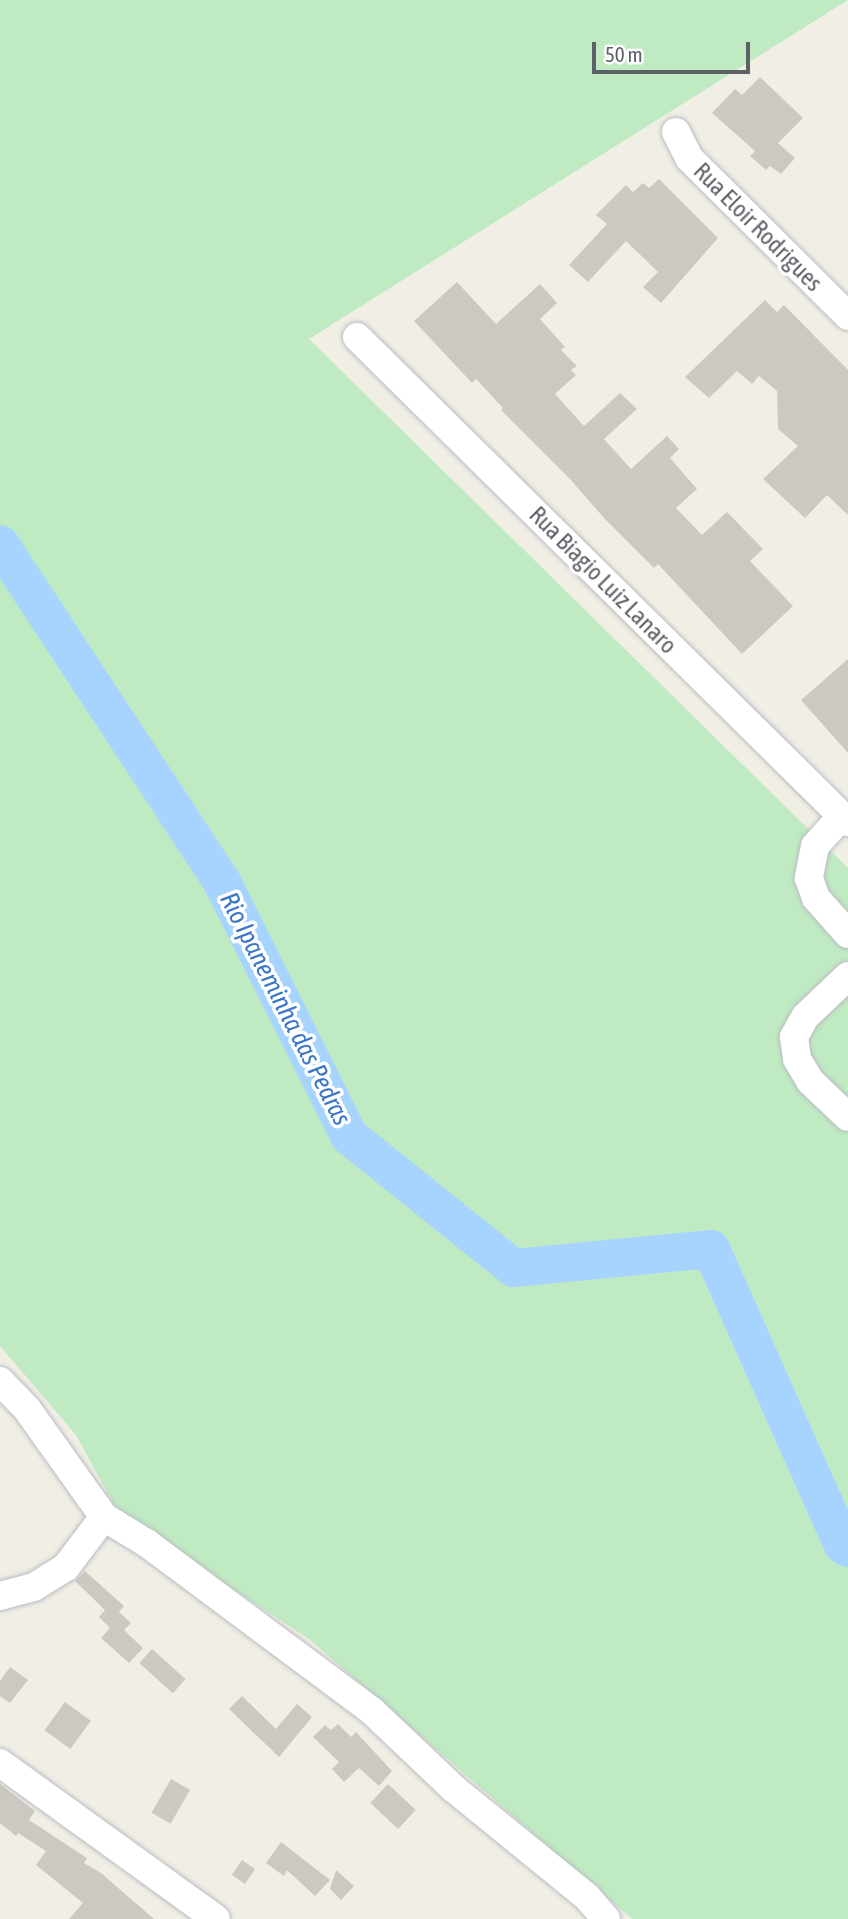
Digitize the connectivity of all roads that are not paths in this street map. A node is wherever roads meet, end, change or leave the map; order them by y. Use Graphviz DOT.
graph roads {
  1 [pos="676,132"];
  2 [pos="848,316"];
  3 [pos="357,337"];
  4 [pos="845,819"];
  5 [pos="848,934"];
  6 [pos="848,976"];
  7 [pos="848,1117"];
  8 [pos="0,1381"];
  9 [pos="104,1517"];
  10 [pos="0,1596"];
  11 [pos="0,1763"];
  12 [pos="216,1919"];
  13 [pos="606,1919"];
  1 -- 2 [label="street, Rua Eloir Rodrigues"];
  3 -- 4 [label="street, Rua Biagio Luiz Lanaro"];
  4 -- 5 [label="street"];
  6 -- 7 [label="street"];
  8 -- 9 [label="street"];
  9 -- 10 [label="street"];
  9 -- 13 [label="street"];
  11 -- 12 [label="street"];
}
